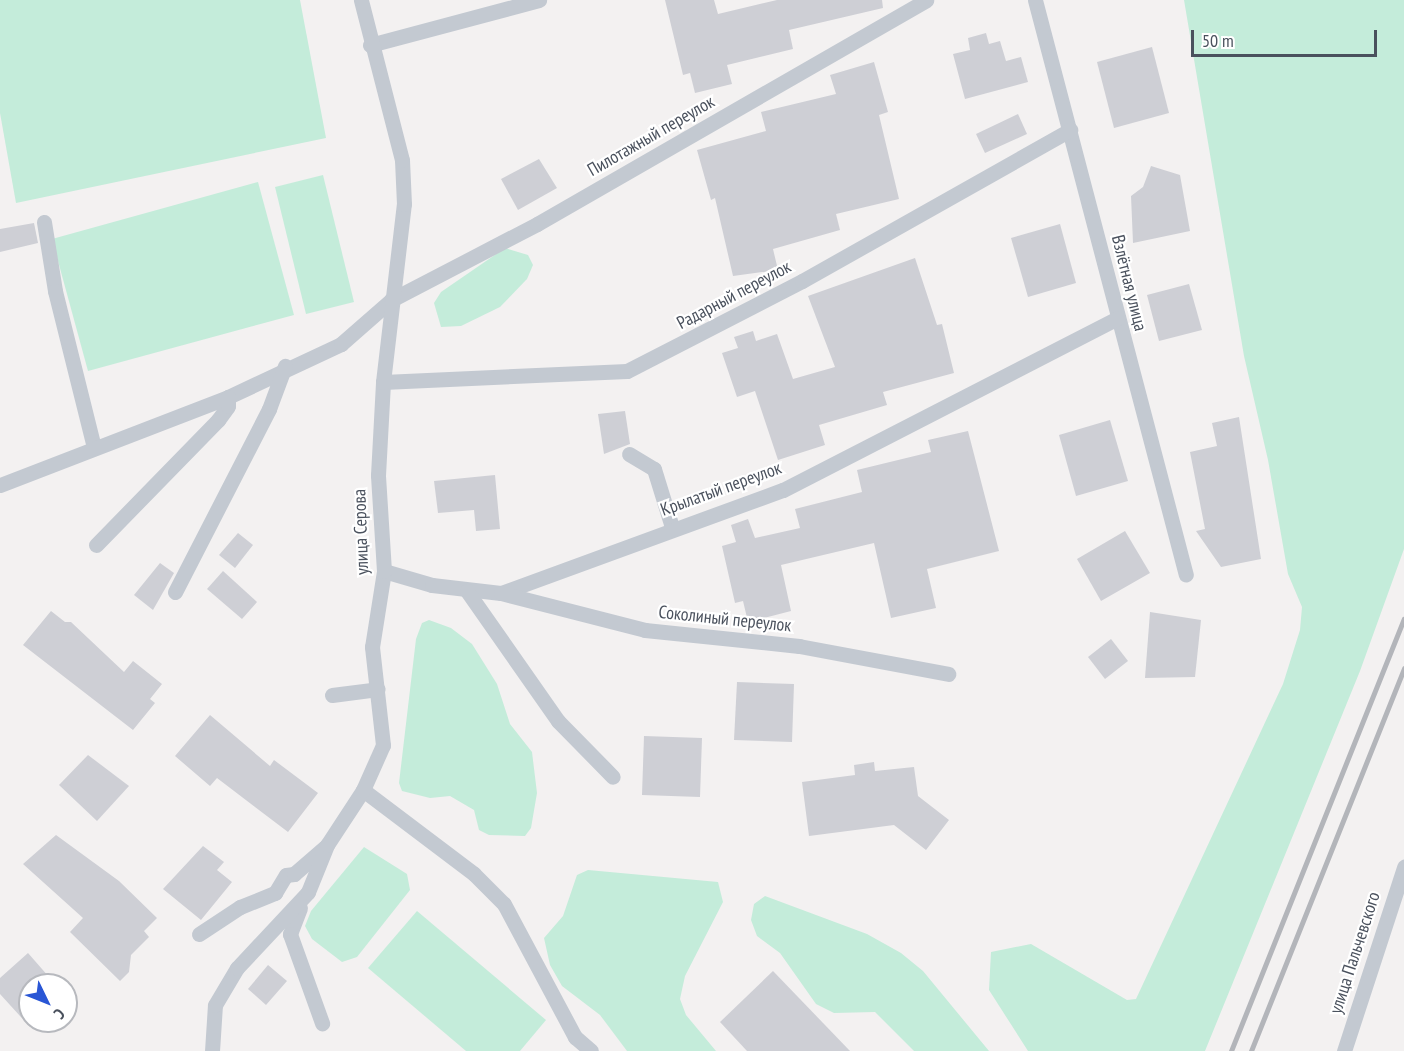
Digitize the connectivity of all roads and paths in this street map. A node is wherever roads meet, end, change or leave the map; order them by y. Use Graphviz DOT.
graph roads {
  1 [pos="361,0"];
  2 [pos="539,0"];
  3 [pos="926,0"];
  4 [pos="1035,0"];
  5 [pos="370,45"];
  6 [pos="1070,130"];
  7 [pos="44,222"];
  8 [pos="391,300"];
  9 [pos="1118,318"];
  10 [pos="285,366"];
  11 [pos="383,382"];
  12 [pos="228,397"];
  13 [pos="94,447"];
  14 [pos="629,454"];
  15 [pos="0,484"];
  16 [pos="672,527"];
  17 [pos="96,545"];
  18 [pos="384,571"];
  19 [pos="1186,575"];
  20 [pos="467,591"];
  21 [pos="175,592"];
  22 [pos="501,593"];
  23 [pos="948,674"];
  24 [pos="378,689"];
  25 [pos="332,695"];
  26 [pos="613,777"];
  27 [pos="363,790"];
  28 [pos="327,845"];
  29 [pos="1404,867"];
  30 [pos="308,892"];
  31 [pos="199,934"];
  32 [pos="322,1023"];
  33 [pos="212,1051"];
  34 [pos="591,1051"];
  35 [pos="1344,1051"];
  1 -- 5 [label="lane, улица Серова"];
  2 -- 5 [label="lane"];
  3 -- 8 [label="lane, Пилотажный переулок"];
  4 -- 6 [label="lane, Взлётная улица"];
  5 -- 8 [label="lane, улица Серова"];
  6 -- 9 [label="lane, Взлётная улица"];
  6 -- 11 [label="lane, Радарный переулок"];
  7 -- 13 [label="lane"];
  8 -- 10 [label="lane, Пилотажный переулок"];
  8 -- 11 [label="lane, улица Серова"];
  9 -- 16 [label="lane, Крылатый переулок"];
  9 -- 19 [label="lane, Взлётная улица"];
  10 -- 12 [label="lane, Пилотажный переулок"];
  10 -- 21 [label="lane"];
  11 -- 18 [label="lane, улица Серова"];
  12 -- 13 [label="lane, Пилотажный переулок"];
  12 -- 17 [label="lane"];
  13 -- 15 [label="lane, Пилотажный переулок"];
  14 -- 16 [label="lane"];
  16 -- 22 [label="lane, Крылатый переулок"];
  18 -- 20 [label="lane, Крылатый переулок"];
  18 -- 24 [label="lane, улица Серова"];
  20 -- 22 [label="lane, Крылатый переулок"];
  20 -- 26 [label="lane"];
  22 -- 23 [label="lane, Соколиный переулок"];
  24 -- 25 [label="lane"];
  24 -- 27 [label="lane, улица Серова"];
  27 -- 28 [label="lane, улица Серова"];
  27 -- 34 [label="lane"];
  28 -- 30 [label="lane, улица Серова"];
  28 -- 31 [label="lane"];
  29 -- 35 [label="lane, улица Пальчевского"];
  30 -- 32 [label="lane"];
  30 -- 33 [label="lane, улица Серова"];
}
